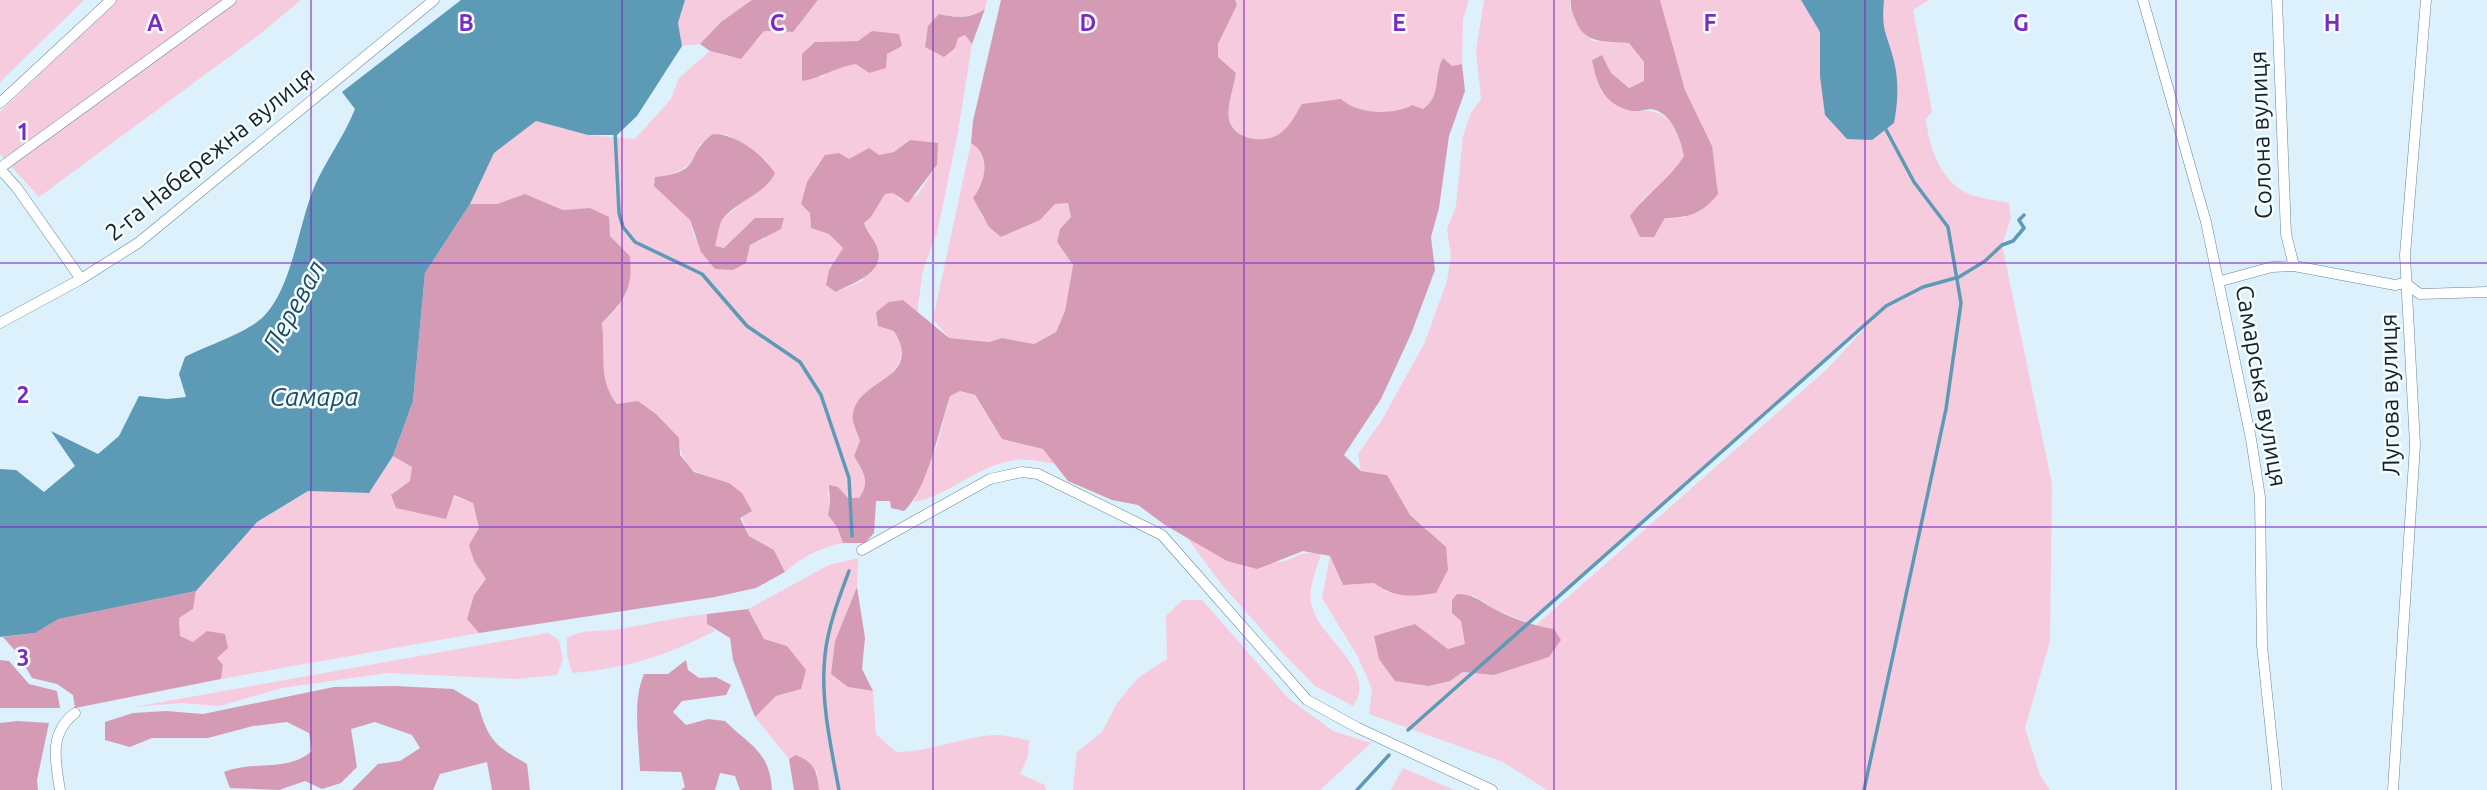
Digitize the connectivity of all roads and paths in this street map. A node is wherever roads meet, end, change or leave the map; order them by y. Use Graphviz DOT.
graph roads {
  1 [pos="111,0"];
  2 [pos="231,0"];
  3 [pos="434,0"];
  4 [pos="2143,0"];
  5 [pos="2277,0"];
  6 [pos="2426,0"];
  7 [pos="0,103"];
  8 [pos="0,168"];
  9 [pos="2294,267"];
  10 [pos="81,279"];
  11 [pos="2221,281"];
  12 [pos="2405,282"];
  13 [pos="2487,292"];
  14 [pos="0,323"];
  15 [pos="862,550"];
  16 [pos="75,713"];
  17 [pos="60,790"];
  18 [pos="1492,790"];
  19 [pos="2277,790"];
  20 [pos="2393,790"];
  1 -- 7 [label="street"];
  2 -- 8 [label="street"];
  3 -- 10 [label="street, 2-га Набережна вулиця"];
  4 -- 11 [label="street, Самарська вулиця"];
  5 -- 9 [label="street, Солона вулиця"];
  6 -- 12 [label="street, Лугова вулиця"];
  8 -- 10 [label="street"];
  9 -- 11 [label="street"];
  9 -- 12 [label="street"];
  10 -- 14 [label="street, 2-га Набережна вулиця"];
  11 -- 19 [label="street, Самарська вулиця"];
  12 -- 13 [label="street"];
  12 -- 20 [label="street, Лугова вулиця"];
  15 -- 18 [label="street"];
  16 -- 17 [label="street"];
}
